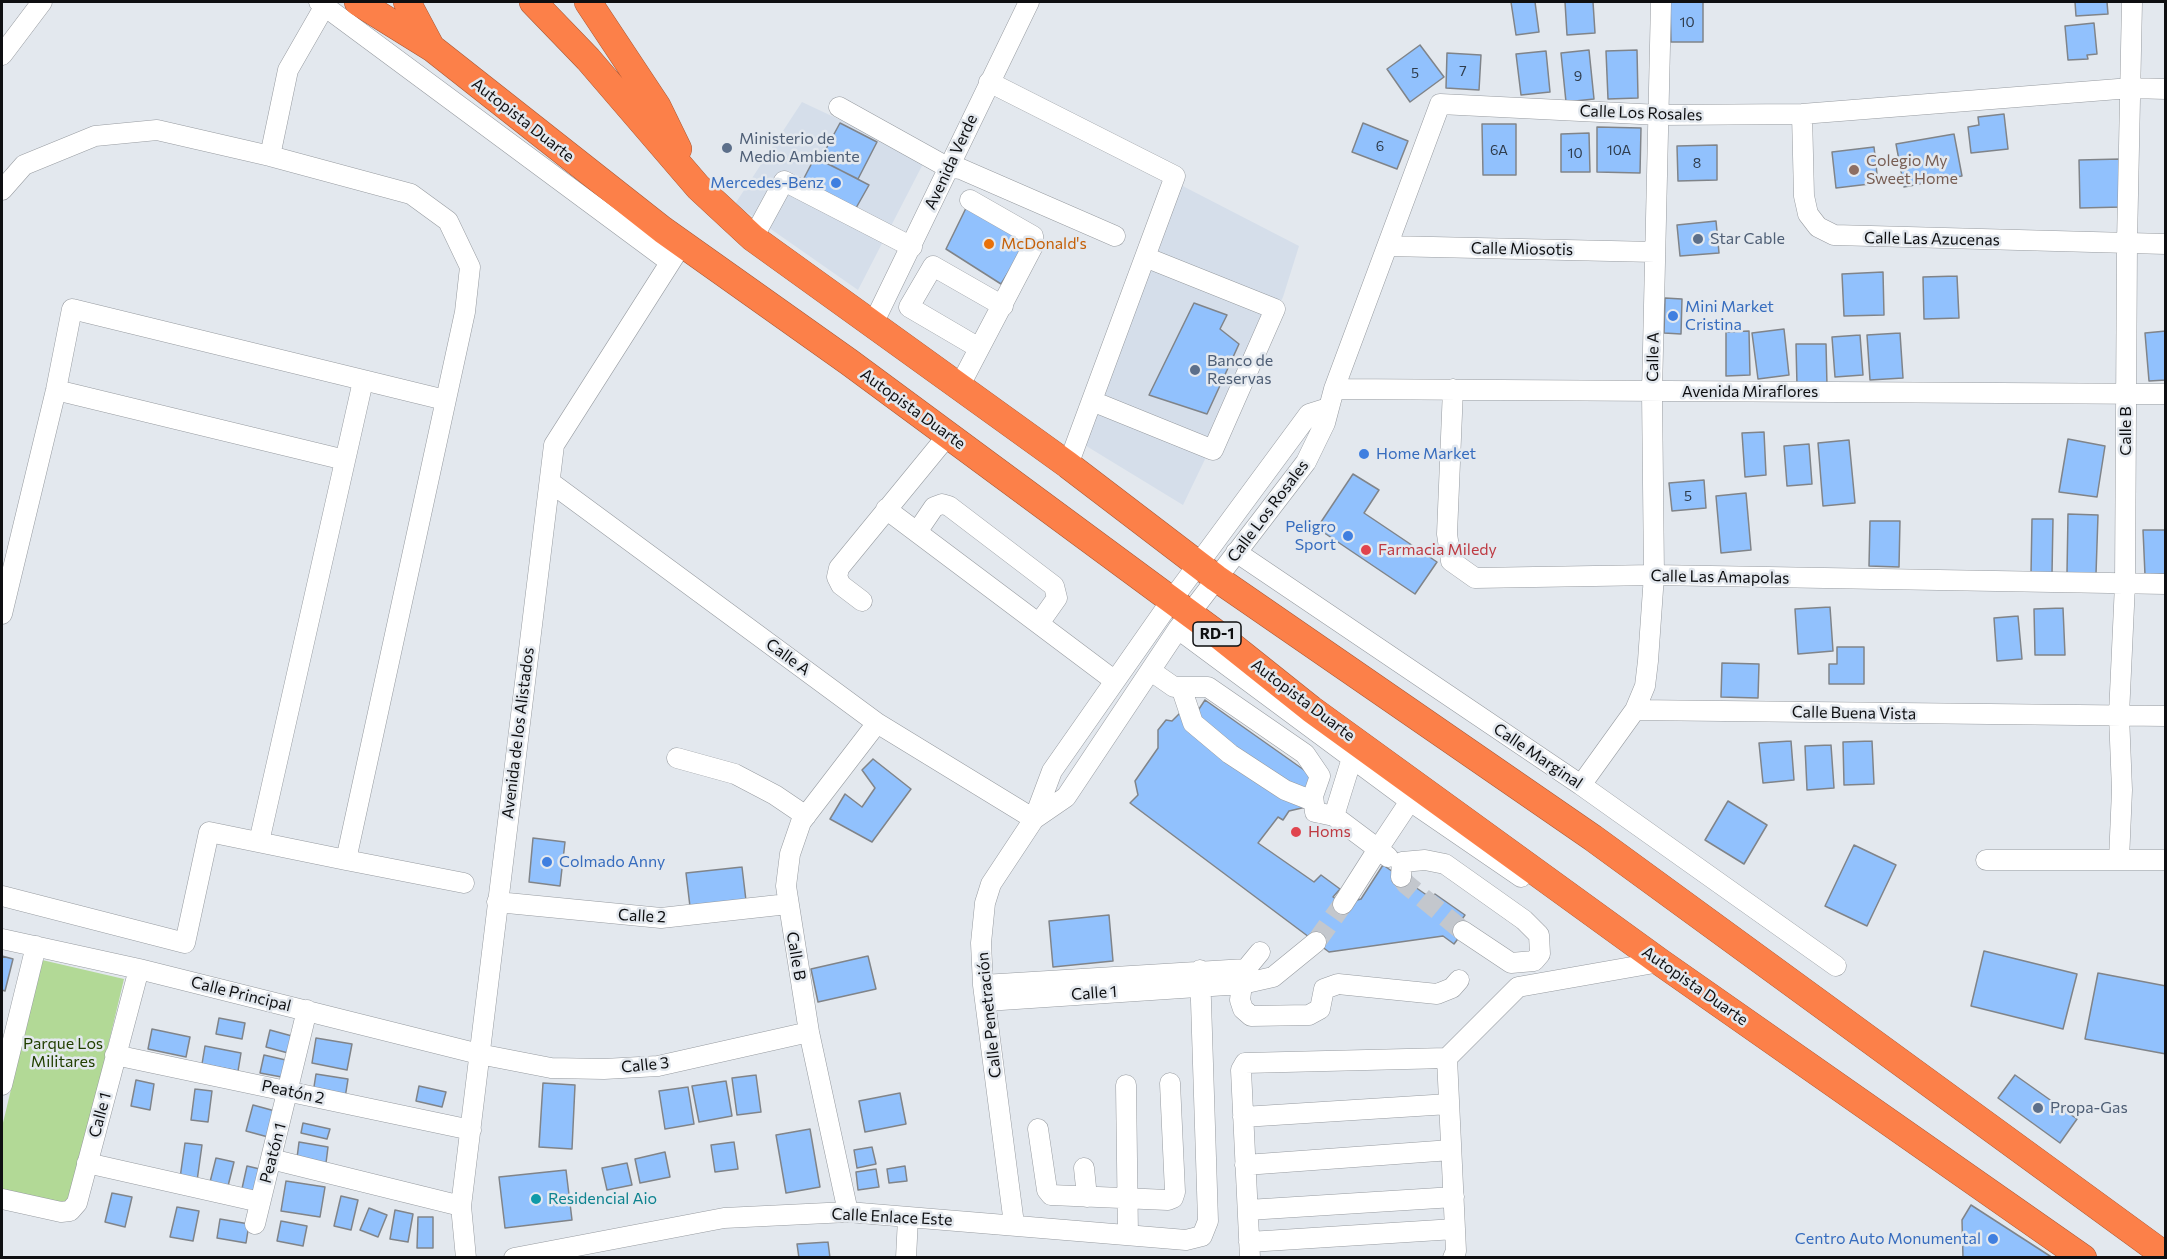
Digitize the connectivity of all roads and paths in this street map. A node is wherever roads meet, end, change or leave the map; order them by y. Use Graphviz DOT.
graph roads {
  1 [pos="42,2"];
  2 [pos="358,2"];
  3 [pos="407,2"];
  4 [pos="533,2"];
  5 [pos="588,2"];
  6 [pos="1029,2"];
  7 [pos="1661,2"];
  8 [pos="2132,2"];
  9 [pos="323,3"];
  10 [pos="432,48"];
  11 [pos="2,55"];
  12 [pos="989,82"];
  13 [pos="2131,88"];
  14 [pos="2166,89"];
  15 [pos="839,107"];
  16 [pos="1803,114"];
  17 [pos="1660,115"];
  18 [pos="270,156"];
  19 [pos="947,167"];
  20 [pos="698,187"];
  21 [pos="2,190"];
  22 [pos="970,200"];
  23 [pos="1115,236"];
  24 [pos="753,237"];
  25 [pos="2127,243"];
  26 [pos="2166,244"];
  27 [pos="1388,246"];
  28 [pos="912,247"];
  29 [pos="1655,252"];
  30 [pos="676,253"];
  31 [pos="1145,257"];
  32 [pos="1003,306"];
  33 [pos="874,322"];
  34 [pos="979,348"];
  35 [pos="363,381"];
  36 [pos="959,387"];
  37 [pos="1334,389"];
  38 [pos="1452,389"];
  39 [pos="56,390"];
  40 [pos="1652,392"];
  41 [pos="2126,393"];
  42 [pos="2166,394"];
  43 [pos="445,400"];
  44 [pos="1092,401"];
  45 [pos="1328,408"];
  46 [pos="948,435"];
  47 [pos="345,460"];
  48 [pos="1068,465"];
  49 [pos="550,482"];
  50 [pos="886,509"];
  51 [pos="917,532"];
  52 [pos="1236,552"];
  53 [pos="1208,571"];
  54 [pos="1654,575"];
  55 [pos="2125,584"];
  56 [pos="2166,584"];
  57 [pos="862,601"];
  58 [pos="2,614"];
  59 [pos="1179,615"];
  60 [pos="1040,622"];
  61 [pos="1151,671"];
  62 [pos="1115,681"];
  63 [pos="1181,687"];
  64 [pos="1635,710"];
  65 [pos="2120,715"];
  66 [pos="2166,716"];
  67 [pos="877,723"];
  68 [pos="677,758"];
  69 [pos="1352,758"];
  70 [pos="1581,785"];
  71 [pos="1313,801"];
  72 [pos="1410,801"];
  73 [pos="806,816"];
  74 [pos="1334,816"];
  75 [pos="1034,819"];
  76 [pos="259,842"];
  77 [pos="1378,849"];
  78 [pos="346,860"];
  79 [pos="1986,860"];
  80 [pos="2119,860"];
  81 [pos="2166,860"];
  82 [pos="464,883"];
  83 [pos="2,896"];
  84 [pos="497,902"];
  85 [pos="788,904"];
  86 [pos="1344,904"];
  87 [pos="1463,931"];
  88 [pos="2,939"];
  89 [pos="1630,940"];
  90 [pos="1316,942"];
  91 [pos="36,946"];
  92 [pos="1260,952"];
  93 [pos="1660,962"];
  94 [pos="1836,966"];
  95 [pos="139,969"];
  96 [pos="1244,976"];
  97 [pos="1201,978"];
  98 [pos="1459,980"];
  99 [pos="985,993"];
  100 [pos="307,1010"];
  101 [pos="809,1032"];
  102 [pos="479,1054"];
  103 [pos="116,1055"];
  104 [pos="1447,1058"];
  105 [pos="4,1061"];
  106 [pos="1170,1083"];
  107 [pos="2,1084"];
  108 [pos="1126,1085"];
  109 [pos="289,1091"];
  110 [pos="1449,1104"];
  111 [pos="1243,1117"];
  112 [pos="1038,1129"];
  113 [pos="471,1130"];
  114 [pos="1451,1150"];
  115 [pos="271,1158"];
  116 [pos="87,1163"];
  117 [pos="1245,1165"];
  118 [pos="1084,1168"];
  119 [pos="1087,1197"];
  120 [pos="1454,1197"];
  121 [pos="2,1199"];
  122 [pos="1128,1199"];
  123 [pos="260,1202"];
  124 [pos="461,1206"];
  125 [pos="1248,1210"];
  126 [pos="848,1212"];
  127 [pos="908,1218"];
  128 [pos="255,1224"];
  129 [pos="1014,1224"];
  130 [pos="1455,1229"];
  131 [pos="1128,1235"];
  132 [pos="1249,1250"];
  133 [pos="2166,1256"];
  134 [pos="466,1257"];
  135 [pos="514,1257"];
  136 [pos="906,1257"];
  137 [pos="1453,1257"];
  138 [pos="2083,1257"];
  1 -- 11 [label="street"];
  2 -- 10 [label="highway, Autopista Duarte / RD-1"];
  3 -- 10 [label="highway"];
  4 -- 20 [label="highway, RD-1"];
  5 -- 20 [label="highway"];
  6 -- 12 [label="street, Avenida Verde"];
  7 -- 17 [label="street, Calle A"];
  8 -- 13 [label="street, Calle B"];
  9 -- 18 [label="street"];
  9 -- 30 [label="street"];
  10 -- 30 [label="highway, Autopista Duarte / RD-1"];
  12 -- 19 [label="street, Avenida Verde"];
  12 -- 31 [label="street"];
  13 -- 14 [label="street, Calle Los Rosales"];
  13 -- 16 [label="street, Calle Los Rosales"];
  13 -- 25 [label="street, Calle B"];
  15 -- 19 [label="street"];
  16 -- 17 [label="street, Calle Los Rosales"];
  16 -- 25 [label="street, Calle Las Azucenas"];
  17 -- 27 [label="street, Calle Los Rosales"];
  17 -- 29 [label="street, Calle A"];
  18 -- 21 [label="street"];
  18 -- 43 [label="street"];
  19 -- 23 [label="street"];
  19 -- 28 [label="street, Avenida Verde"];
  20 -- 24 [label="highway, RD-1"];
  22 -- 32 [label="street"];
  24 -- 28 [label="street"];
  24 -- 33 [label="highway, RD-1"];
  25 -- 26 [label="street, Calle Las Azucenas"];
  25 -- 41 [label="street, Calle B"];
  27 -- 29 [label="street, Calle Miosotis"];
  27 -- 37 [label="street, Calle Los Rosales"];
  28 -- 33 [label="street, Avenida Verde"];
  29 -- 40 [label="street, Calle A"];
  30 -- 46 [label="highway, Autopista Duarte / RD-1"];
  30 -- 49 [label="street, Avenida de los Alistados"];
  31 -- 44 [label="street"];
  31 -- 44 [label="street"];
  32 -- 34 [label="street"];
  32 -- 34 [label="street"];
  33 -- 36 [label="highway, RD-1"];
  34 -- 36 [label="street"];
  35 -- 39 [label="street"];
  35 -- 43 [label="street"];
  35 -- 47 [label="street"];
  36 -- 48 [label="highway, RD-1"];
  37 -- 38 [label="street, Avenida Miraflores"];
  37 -- 45 [label="street, Calle Los Rosales"];
  38 -- 40 [label="street, Avenida Miraflores"];
  38 -- 54 [label="street, Calle Las Amapolas"];
  39 -- 47 [label="street"];
  39 -- 58 [label="street"];
  40 -- 41 [label="street, Avenida Miraflores"];
  40 -- 54 [label="street, Calle A"];
  41 -- 42 [label="street, Avenida Miraflores"];
  41 -- 55 [label="street, Calle B"];
  43 -- 78 [label="street"];
  44 -- 48 [label="street"];
  45 -- 52 [label="street, Calle Los Rosales"];
  45 -- 53 [label="street, Calle Los Rosales"];
  46 -- 50 [label="street"];
  46 -- 59 [label="highway, Autopista Duarte / RD-1"];
  47 -- 76 [label="street"];
  48 -- 53 [label="highway, RD-1"];
  49 -- 67 [label="street, Calle A"];
  49 -- 84 [label="street, Avenida de los Alistados"];
  50 -- 51 [label="street"];
  50 -- 57 [label="street"];
  51 -- 60 [label="street"];
  51 -- 60 [label="street"];
  52 -- 53 [label="street, Calle Los Rosales"];
  52 -- 70 [label="street, Calle Marginal"];
  53 -- 59 [label="street"];
  53 -- 133 [label="highway, RD-1"];
  54 -- 55 [label="street, Calle Las Amapolas"];
  54 -- 64 [label="street, Calle A"];
  55 -- 56 [label="street, Calle Las Amapolas"];
  55 -- 65 [label="street, Calle B"];
  59 -- 61 [label="street, Calle Penetración"];
  59 -- 62 [label="street, Calle Penetración"];
  59 -- 69 [label="street"];
  59 -- 89 [label="highway, Autopista Duarte / RD-1"];
  60 -- 62 [label="street"];
  61 -- 63 [label="street"];
  61 -- 75 [label="street, Calle Penetración"];
  62 -- 75 [label="street, Calle Penetración"];
  63 -- 71 [label="street"];
  63 -- 71 [label="street"];
  64 -- 65 [label="street, Calle Buena Vista"];
  64 -- 70 [label="street"];
  65 -- 66 [label="street, Calle Buena Vista"];
  65 -- 80 [label="street, Calle B"];
  67 -- 73 [label="street, Calle B"];
  67 -- 75 [label="street, Calle A"];
  68 -- 73 [label="street"];
  69 -- 72 [label="street"];
  69 -- 74 [label="street"];
  70 -- 94 [label="street, Calle Marginal"];
  71 -- 74 [label="street"];
  72 -- 77 [label="street"];
  72 -- 89 [label="street"];
  73 -- 85 [label="street, Calle B"];
  74 -- 77 [label="street"];
  75 -- 99 [label="street, Calle Penetración"];
  76 -- 78 [label="street"];
  76 -- 83 [label="street"];
  77 -- 86 [label="street"];
  77 -- 87 [label="street"];
  78 -- 82 [label="street"];
  79 -- 80 [label="street"];
  80 -- 81 [label="street"];
  84 -- 85 [label="street, Calle 2"];
  84 -- 102 [label="street, Avenida de los Alistados"];
  85 -- 101 [label="street, Calle B"];
  88 -- 91 [label="street, Calle Principal"];
  89 -- 93 [label="highway, Autopista Duarte / RD-1"];
  90 -- 96 [label="street, Calle 1"];
  91 -- 95 [label="street, Calle Principal"];
  91 -- 105 [label="street"];
  92 -- 96 [label="street"];
  93 -- 104 [label="street"];
  93 -- 138 [label="highway, Autopista Duarte / RD-1"];
  95 -- 100 [label="street, Calle Principal"];
  95 -- 103 [label="street, Calle 1"];
  96 -- 97 [label="street, Calle 1"];
  96 -- 98 [label="street"];
  97 -- 99 [label="street, Calle 1"];
  97 -- 131 [label="street, Calle Enlace Este"];
  99 -- 129 [label="street, Calle Penetración"];
  100 -- 102 [label="street, Calle Principal"];
  100 -- 109 [label="street, Peatón 1"];
  101 -- 102 [label="street, Calle 3"];
  101 -- 126 [label="street, Calle B"];
  102 -- 113 [label="street, Avenida de los Alistados"];
  103 -- 109 [label="street, Peatón 2"];
  103 -- 116 [label="street, Calle 1"];
  104 -- 110 [label="street"];
  104 -- 111 [label="street"];
  105 -- 107 [label="street"];
  106 -- 122 [label="street"];
  108 -- 122 [label="street"];
  109 -- 113 [label="street, Peatón 2"];
  109 -- 115 [label="street, Peatón 1"];
  110 -- 111 [label="street"];
  110 -- 114 [label="street"];
  111 -- 117 [label="street"];
  112 -- 119 [label="street"];
  113 -- 124 [label="street, Avenida de los Alistados"];
  114 -- 117 [label="street"];
  114 -- 120 [label="street"];
  115 -- 123 [label="street, Peatón 1"];
  115 -- 124 [label="street"];
  116 -- 121 [label="street, Calle 1"];
  116 -- 123 [label="street"];
  117 -- 125 [label="street"];
  118 -- 119 [label="street"];
  119 -- 122 [label="street"];
  120 -- 125 [label="street"];
  120 -- 130 [label="street"];
  122 -- 131 [label="street"];
  123 -- 128 [label="street, Peatón 1"];
  124 -- 134 [label="street, Avenida de los Alistados"];
  125 -- 132 [label="street"];
  126 -- 127 [label="street, Calle Enlace Este"];
  126 -- 135 [label="street, Calle Enlace Este"];
  127 -- 129 [label="street, Calle Enlace Este"];
  127 -- 136 [label="street"];
  129 -- 131 [label="street, Calle Enlace Este"];
  130 -- 132 [label="street"];
  130 -- 137 [label="street"];
}
